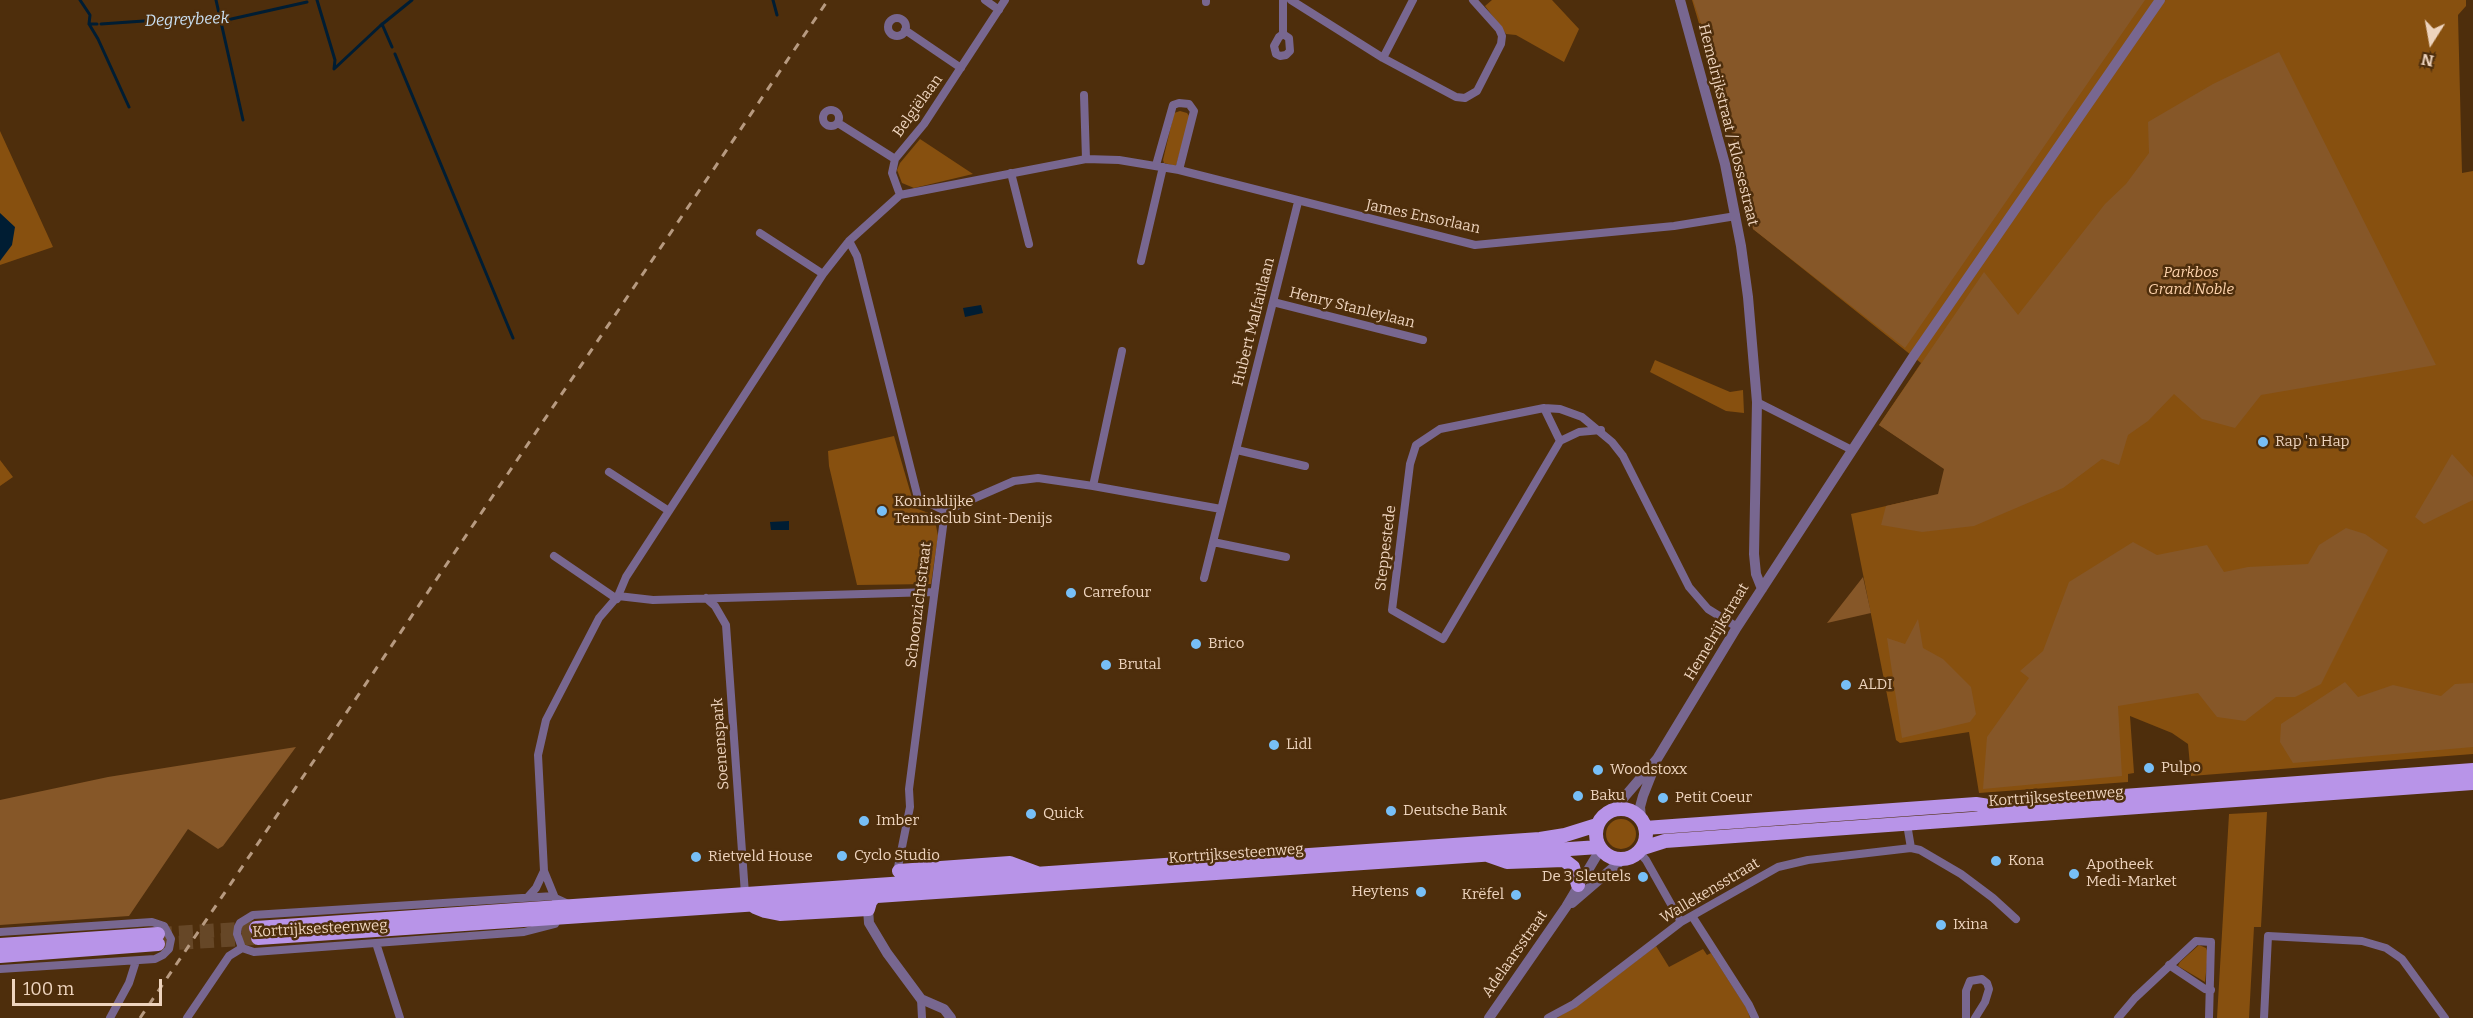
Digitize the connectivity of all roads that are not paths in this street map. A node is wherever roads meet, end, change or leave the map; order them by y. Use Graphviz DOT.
graph roads {
  1 [pos="985,0"];
  2 [pos="1005,0"];
  3 [pos="1283,0"];
  4 [pos="1291,0"];
  5 [pos="1413,0"];
  6 [pos="1473,0"];
  7 [pos="1680,0"];
  8 [pos="2160,0"];
  9 [pos="999,10"];
  10 [pos="905,30"];
  11 [pos="1283,34"];
  12 [pos="1383,58"];
  13 [pos="961,68"];
  14 [pos="1084,95"];
  15 [pos="838,123"];
  16 [pos="895,159"];
  17 [pos="1086,159"];
  18 [pos="1160,166"];
  19 [pos="1179,170"];
  20 [pos="1011,173"];
  21 [pos="904,194"];
  22 [pos="1298,202"];
  23 [pos="1737,216"];
  24 [pos="760,233"];
  25 [pos="849,241"];
  26 [pos="1029,244"];
  27 [pos="1141,261"];
  28 [pos="823,274"];
  29 [pos="1273,302"];
  30 [pos="1423,340"];
  31 [pos="1122,351"];
  32 [pos="1757,402"];
  33 [pos="1544,408"];
  34 [pos="1601,430"];
  35 [pos="1560,441"];
  36 [pos="1237,450"];
  37 [pos="1852,450"];
  38 [pos="1305,466"];
  39 [pos="609,472"];
  40 [pos="1093,486"];
  41 [pos="1221,509"];
  42 [pos="669,511"];
  43 [pos="945,511"];
  44 [pos="1213,542"];
  45 [pos="554,556"];
  46 [pos="1286,557"];
  47 [pos="1204,578"];
  48 [pos="1762,589"];
  49 [pos="933,592"];
  50 [pos="619,594"];
  51 [pos="706,598"];
  52 [pos="1737,627"];
  53 [pos="1657,759"];
  54 [pos="2473,770"];
  55 [pos="2473,783"];
  56 [pos="1614,809"];
  57 [pos="1643,823"];
  58 [pos="1907,824"];
  59 [pos="1597,825"];
  60 [pos="1600,848"];
  61 [pos="1911,848"];
  62 [pos="1641,850"];
  63 [pos="1482,854"];
  64 [pos="1622,860"];
  65 [pos="544,871"];
  66 [pos="898,871"];
  67 [pos="1042,875"];
  68 [pos="885,885"];
  69 [pos="1578,885"];
  70 [pos="554,896"];
  71 [pos="875,896"];
  72 [pos="528,897"];
  73 [pos="748,899"];
  74 [pos="579,906"];
  75 [pos="1566,907"];
  76 [pos="868,909"];
  77 [pos="1692,916"];
  78 [pos="2016,919"];
  79 [pos="557,921"];
  80 [pos="1681,922"];
  81 [pos="0,932"];
  82 [pos="376,943"];
  83 [pos="0,945"];
  84 [pos="242,948"];
  85 [pos="0,956"];
  86 [pos="136,961"];
  87 [pos="2169,965"];
  88 [pos="0,969"];
  89 [pos="2211,990"];
  90 [pos="921,999"];
  91 [pos="189,1017"];
  92 [pos="111,1018"];
  93 [pos="400,1018"];
  94 [pos="922,1018"];
  95 [pos="951,1018"];
  96 [pos="1489,1018"];
  97 [pos="1548,1018"];
  98 [pos="1755,1018"];
  99 [pos="1966,1018"];
  100 [pos="1975,1018"];
  101 [pos="2118,1018"];
  102 [pos="2209,1018"];
  103 [pos="2264,1018"];
  104 [pos="2445,1018"];
  1 -- 9 [label="street"];
  2 -- 9 [label="street, Belgiëlaan"];
  3 -- 11 [label="street"];
  4 -- 12 [label="street"];
  5 -- 12 [label="street"];
  6 -- 12 [label="street"];
  7 -- 23 [label="street, Hemelrijkstraat / Klossestraat"];
  8 -- 37 [label="street"];
  9 -- 13 [label="street, Belgiëlaan"];
  10 -- 13 [label="street, Belgiëlaan"];
  13 -- 16 [label="street, Belgiëlaan"];
  14 -- 17 [label="street"];
  15 -- 16 [label="street, Belgiëlaan"];
  16 -- 21 [label="street, Belgiëlaan"];
  17 -- 18 [label="street, James Ensorlaan"];
  17 -- 20 [label="street, James Ensorlaan"];
  18 -- 19 [label="street, James Ensorlaan"];
  18 -- 19 [label="street"];
  18 -- 27 [label="street"];
  19 -- 22 [label="street, James Ensorlaan"];
  20 -- 21 [label="street, James Ensorlaan"];
  20 -- 26 [label="street"];
  21 -- 25 [label="street"];
  22 -- 23 [label="street, James Ensorlaan"];
  22 -- 29 [label="street, Hubert Malfaitlaan"];
  23 -- 32 [label="street, Hemelrijkstraat / Klossestraat"];
  24 -- 28 [label="street"];
  25 -- 28 [label="street"];
  25 -- 43 [label="street"];
  28 -- 42 [label="street"];
  29 -- 30 [label="street, Henry Stanleylaan"];
  29 -- 36 [label="street, Hubert Malfaitlaan"];
  31 -- 40 [label="street"];
  32 -- 37 [label="street"];
  32 -- 48 [label="street, Hemelrijkstraat"];
  33 -- 34 [label="street, Steppestede"];
  33 -- 35 [label="street"];
  33 -- 35 [label="street, Steppestede"];
  34 -- 35 [label="street"];
  34 -- 52 [label="street, Steppestede"];
  36 -- 38 [label="street"];
  36 -- 41 [label="street, Hubert Malfaitlaan"];
  37 -- 48 [label="street"];
  39 -- 42 [label="street"];
  40 -- 41 [label="street"];
  40 -- 43 [label="street"];
  41 -- 44 [label="street, Hubert Malfaitlaan"];
  42 -- 50 [label="street"];
  43 -- 49 [label="street, Schoonzichtstraat"];
  44 -- 46 [label="street"];
  44 -- 47 [label="street, Hubert Malfaitlaan"];
  45 -- 50 [label="street"];
  48 -- 52 [label="street, Hemelrijkstraat"];
  49 -- 51 [label="street"];
  49 -- 66 [label="street, Schoonzichtstraat"];
  50 -- 51 [label="street"];
  50 -- 65 [label="street"];
  51 -- 73 [label="street, Soenenspark"];
  52 -- 53 [label="street, Hemelrijkstraat"];
  53 -- 56 [label="street, Hemelrijkstraat"];
  53 -- 57 [label="street, Hemelrijkstraat"];
  54 -- 57 [label="main road, Kortrijksesteenweg"];
  55 -- 58 [label="main road, Kortrijksesteenweg"];
  56 -- 57 [label="main road"];
  56 -- 59 [label="main road"];
  57 -- 62 [label="main road"];
  58 -- 61 [label="street"];
  58 -- 62 [label="main road, Kortrijksesteenweg"];
  59 -- 60 [label="main road"];
  59 -- 67 [label="main road, Kortrijksesteenweg"];
  60 -- 63 [label="main road, Kortrijksesteenweg"];
  60 -- 64 [label="main road"];
  60 -- 69 [label="street, Adelaarsstraat"];
  61 -- 77 [label="street, Wallekensstraat"];
  61 -- 78 [label="street, Wallekensstraat"];
  62 -- 64 [label="main road"];
  62 -- 80 [label="street"];
  63 -- 69 [label="main road"];
  63 -- 71 [label="main road, Kortrijksesteenweg"];
  64 -- 75 [label="street, Adelaarsstraat"];
  65 -- 70 [label="street"];
  65 -- 72 [label="street"];
  66 -- 67 [label="main road"];
  66 -- 68 [label="street"];
  67 -- 68 [label="main road, Kortrijksesteenweg"];
  68 -- 71 [label="main road"];
  68 -- 73 [label="main road, Kortrijksesteenweg"];
  69 -- 75 [label="street, Adelaarsstraat"];
  70 -- 72 [label="street, Kortrijksesteenweg"];
  70 -- 74 [label="street"];
  71 -- 73 [label="main road, Kortrijksesteenweg"];
  71 -- 76 [label="main road"];
  72 -- 84 [label="street, Kortrijksesteenweg"];
  73 -- 74 [label="main road, Kortrijksesteenweg"];
  73 -- 76 [label="main road, Kortrijksesteenweg"];
  73 -- 79 [label="main road, Kortrijksesteenweg"];
  74 -- 79 [label="main road, Kortrijksesteenweg"];
  75 -- 96 [label="street, Adelaarsstraat"];
  76 -- 90 [label="street"];
  77 -- 80 [label="street, Wallekensstraat"];
  77 -- 98 [label="street"];
  79 -- 82 [label="street, Kortrijksesteenweg"];
  80 -- 97 [label="street, Wallekensstraat"];
  81 -- 86 [label="street"];
  82 -- 84 [label="street, Kortrijksesteenweg"];
  82 -- 93 [label="street"];
  83 -- 85 [label="main road"];
  84 -- 91 [label="street"];
  86 -- 88 [label="street"];
  86 -- 92 [label="street"];
  87 -- 89 [label="street"];
  87 -- 89 [label="street"];
  87 -- 101 [label="street"];
  89 -- 102 [label="street"];
  90 -- 94 [label="street"];
  90 -- 95 [label="street"];
  99 -- 100 [label="street"];
  103 -- 104 [label="street"];
}
